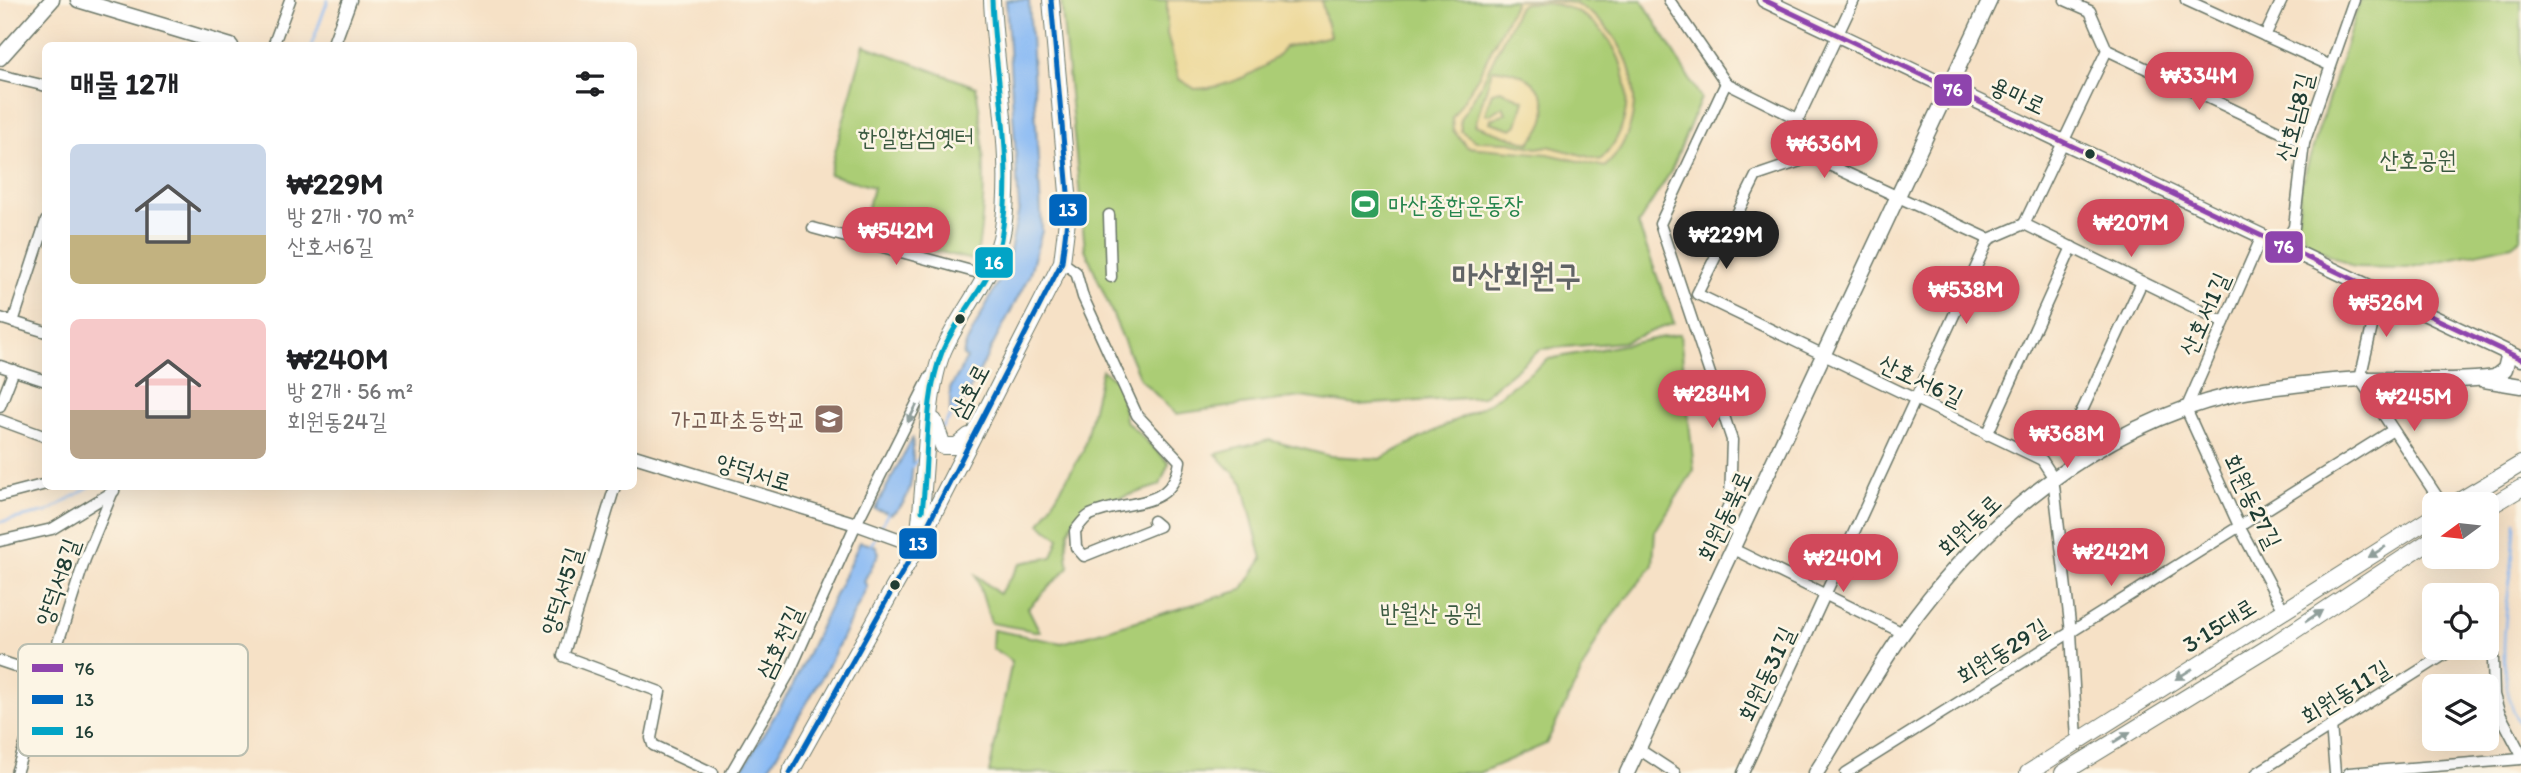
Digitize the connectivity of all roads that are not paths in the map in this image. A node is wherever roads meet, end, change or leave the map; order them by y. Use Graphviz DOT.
graph roads {
  1 [pos="52,0"];
  2 [pos="78,0"];
  3 [pos="290,0"];
  4 [pos="350,0"];
  5 [pos="992,0"];
  6 [pos="1051,0"];
  7 [pos="1669,0"];
  8 [pos="1764,0"];
  9 [pos="1854,0"];
  10 [pos="1990,0"];
  11 [pos="2065,0"];
  12 [pos="2095,0"];
  13 [pos="2282,0"];
  14 [pos="2354,0"];
  15 [pos="2189,1"];
  16 [pos="2090,11"];
  17 [pos="1839,36"];
  18 [pos="2265,36"];
  19 [pos="217,42"];
  20 [pos="274,42"];
  21 [pos="334,42"];
  22 [pos="2107,50"];
  23 [pos="0,58"];
  24 [pos="2329,65"];
  25 [pos="0,75"];
  26 [pos="1726,83"];
  27 [pos="42,85"];
  28 [pos="1948,87"];
  29 [pos="1798,119"];
  30 [pos="2064,142"];
  31 [pos="2304,143"];
  32 [pos="1812,157"];
  33 [pos="1898,195"];
  34 [pos="1109,215"];
  35 [pos="2024,224"];
  36 [pos="814,228"];
  37 [pos="42,233"];
  38 [pos="2262,236"];
  39 [pos="1989,239"];
  40 [pos="2283,246"];
  41 [pos="2072,247"];
  42 [pos="1062,262"];
  43 [pos="986,275"];
  44 [pos="1111,276"];
  45 [pos="2142,282"];
  46 [pos="2380,292"];
  47 [pos="1697,294"];
  48 [pos="1688,304"];
  49 [pos="0,318"];
  50 [pos="13,322"];
  51 [pos="2224,322"];
  52 [pos="42,331"];
  53 [pos="942,353"];
  54 [pos="2517,355"];
  55 [pos="1825,357"];
  56 [pos="0,366"];
  57 [pos="14,370"];
  58 [pos="2360,379"];
  59 [pos="2479,379"];
  60 [pos="42,380"];
  61 [pos="2521,386"];
  62 [pos="933,397"];
  63 [pos="1914,401"];
  64 [pos="0,406"];
  65 [pos="2186,409"];
  66 [pos="0,420"];
  67 [pos="975,428"];
  68 [pos="2393,430"];
  69 [pos="1987,435"];
  70 [pos="42,436"];
  71 [pos="637,457"];
  72 [pos="2073,464"];
  73 [pos="2521,464"];
  74 [pos="2053,477"];
  75 [pos="42,485"];
  76 [pos="2521,488"];
  77 [pos="113,490"];
  78 [pos="115,490"];
  79 [pos="614,490"];
  80 [pos="2434,492"];
  81 [pos="2474,492"];
  82 [pos="0,496"];
  83 [pos="2499,501"];
  84 [pos="1153,521"];
  85 [pos="2422,524"];
  86 [pos="860,525"];
  87 [pos="2239,526"];
  88 [pos="1741,532"];
  89 [pos="0,541"];
  90 [pos="917,546"];
  91 [pos="2422,546"];
  92 [pos="1733,549"];
  93 [pos="1825,595"];
  94 [pos="2284,611"];
  95 [pos="2071,632"];
  96 [pos="1903,634"];
  97 [pos="58,644"];
  98 [pos="2436,660"];
  99 [pos="2491,660"];
  100 [pos="0,661"];
  101 [pos="18,667"];
  102 [pos="2331,725"];
  103 [pos="2077,741"];
  104 [pos="1640,750"];
  105 [pos="22,756"];
  106 [pos="2521,756"];
  107 [pos="2080,768"];
  108 [pos="16,773"];
  109 [pos="712,773"];
  110 [pos="731,773"];
  111 [pos="790,773"];
  112 [pos="1627,773"];
  113 [pos="1675,773"];
  114 [pos="1743,773"];
  115 [pos="1816,773"];
  116 [pos="1846,773"];
  117 [pos="2028,773"];
  118 [pos="2063,773"];
  119 [pos="2257,773"];
  120 [pos="2335,773"];
  121 [pos="2349,773"];
  1 -- 23 [label="main road"];
  2 -- 19 [label="main road"];
  3 -- 20 [label="street"];
  4 -- 21 [label="street"];
  5 -- 43 [label="main road, 삼호로"];
  6 -- 42 [label="main road, 삼호로"];
  7 -- 26 [label="street"];
  8 -- 17 [label="main road, 용마로"];
  9 -- 17 [label="street"];
  10 -- 28 [label="main road, 회원동북로"];
  11 -- 16 [label="street"];
  12 -- 16 [label="street"];
  13 -- 18 [label="street"];
  14 -- 24 [label="street, 산호남8길"];
  15 -- 18 [label="street"];
  16 -- 22 [label="street"];
  17 -- 28 [label="main road, 용마로"];
  17 -- 29 [label="street"];
  18 -- 24 [label="street"];
  22 -- 30 [label="street"];
  22 -- 31 [label="street"];
  24 -- 31 [label="street, 산호남8길"];
  25 -- 27 [label="street"];
  26 -- 29 [label="street"];
  26 -- 48 [label="street"];
  28 -- 30 [label="main road, 용마로"];
  28 -- 33 [label="main road, 회원동북로"];
  29 -- 32 [label="street"];
  30 -- 35 [label="street, 용마로"];
  30 -- 38 [label="main road, 용마로"];
  31 -- 40 [label="street, 산호남8길"];
  32 -- 33 [label="street"];
  32 -- 47 [label="street"];
  33 -- 39 [label="street"];
  33 -- 55 [label="main road, 회원동북로"];
  34 -- 44 [label="street"];
  35 -- 39 [label="street"];
  35 -- 41 [label="street"];
  36 -- 43 [label="street"];
  37 -- 50 [label="street"];
  38 -- 40 [label="main road, 용마로"];
  38 -- 51 [label="street, 산호서1길"];
  39 -- 63 [label="street, 회원동31길"];
  40 -- 46 [label="main road, 용마로"];
  41 -- 45 [label="street"];
  41 -- 69 [label="street"];
  42 -- 67 [label="main road, 삼호로"];
  42 -- 84 [label="street"];
  43 -- 53 [label="main road, 삼호로"];
  45 -- 51 [label="street"];
  45 -- 72 [label="street"];
  46 -- 54 [label="main road, 용마로"];
  46 -- 58 [label="street"];
  47 -- 48 [label="street"];
  47 -- 55 [label="street, 산호서6길"];
  48 -- 88 [label="street"];
  49 -- 50 [label="street"];
  50 -- 52 [label="street"];
  51 -- 65 [label="street, 산호서1길"];
  53 -- 62 [label="main road, 삼호로"];
  53 -- 86 [label="street, 삼호천길, one-way"];
  54 -- 59 [label="main road"];
  55 -- 63 [label="street, 산호서6길"];
  55 -- 88 [label="main road, 회원동북로"];
  56 -- 57 [label="street"];
  57 -- 60 [label="street"];
  57 -- 64 [label="street"];
  58 -- 59 [label="main road, 회원동로"];
  58 -- 65 [label="main road, 회원동로"];
  58 -- 68 [label="street"];
  59 -- 61 [label="main road, 회원동로"];
  62 -- 67 [label="main road"];
  62 -- 90 [label="main road"];
  63 -- 69 [label="street, 산호서6길"];
  63 -- 93 [label="street, 회원동31길"];
  65 -- 72 [label="main road, 회원동로"];
  65 -- 87 [label="street, 회원동27길"];
  66 -- 70 [label="street"];
  67 -- 90 [label="main road, 삼호로"];
  68 -- 80 [label="street"];
  68 -- 87 [label="street, 회원동29길"];
  69 -- 74 [label="street, 산호서6길"];
  71 -- 86 [label="street, 양덕서로"];
  72 -- 74 [label="main road, 회원동로"];
  73 -- 81 [label="main road"];
  74 -- 95 [label="street"];
  74 -- 96 [label="main road, 회원동로"];
  75 -- 82 [label="street"];
  76 -- 83 [label="main road"];
  77 -- 89 [label="street"];
  78 -- 97 [label="street, 양덕서8길"];
  79 -- 109 [label="street, 양덕서5길"];
  85 -- 94 [label="main road, 3·15대로, one-way"];
  86 -- 90 [label="street, 양덕서로"];
  86 -- 110 [label="street, 삼호천길"];
  87 -- 94 [label="street, 회원동27길"];
  87 -- 95 [label="street, 회원동29길"];
  88 -- 92 [label="main road, 회원동북로"];
  90 -- 111 [label="main road, 삼호로"];
  107 -- 91 [label="main road, 3·15대로, one-way"];
  92 -- 93 [label="street"];
  92 -- 104 [label="main road, 회원동북로"];
  93 -- 96 [label="street"];
  93 -- 114 [label="street, 회원동31길"];
  94 -- 103 [label="main road, 3·15대로, one-way"];
  95 -- 103 [label="street"];
  95 -- 116 [label="street, 회원동29길"];
  96 -- 115 [label="main road, 회원동로"];
  98 -- 102 [label="street, 회원동11길"];
  99 -- 106 [label="street"];
  100 -- 101 [label="street"];
  102 -- 119 [label="street, 회원동11길"];
  102 -- 120 [label="street"];
  103 -- 117 [label="main road, 3·15대로"];
  104 -- 112 [label="main road, 회원동북로"];
  104 -- 113 [label="street"];
  105 -- 108 [label="street, 양덕서8길"];
  106 -- 121 [label="street"];
  107 -- 118 [label="main road, 3·15대로"];
}
